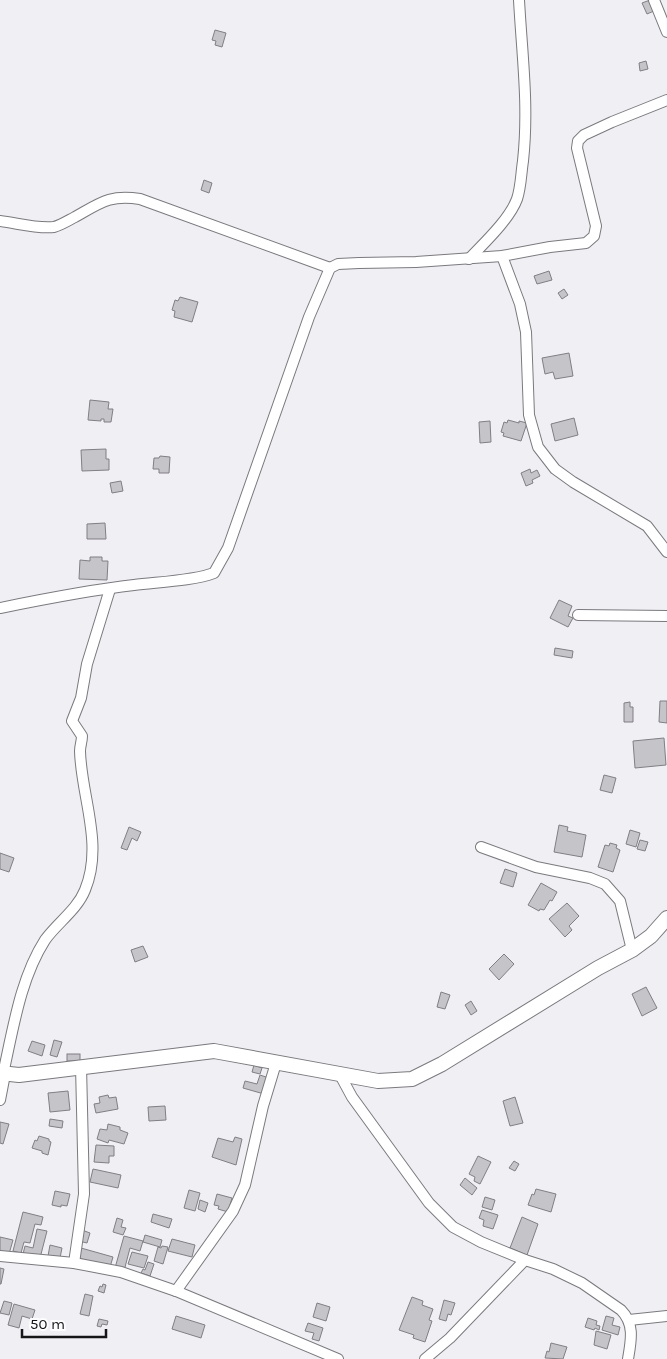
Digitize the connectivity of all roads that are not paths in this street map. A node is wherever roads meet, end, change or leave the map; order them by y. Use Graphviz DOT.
graph roads {
  1 [pos="519,0"];
  2 [pos="654,0"];
  3 [pos="667,32"];
  4 [pos="667,100"];
  5 [pos="0,221"];
  6 [pos="502,256"];
  7 [pos="469,259"];
  8 [pos="330,268"];
  9 [pos="667,552"];
  10 [pos="110,589"];
  11 [pos="0,608"];
  12 [pos="578,615"];
  13 [pos="667,616"];
  14 [pos="481,847"];
  15 [pos="667,918"];
  16 [pos="632,950"];
  17 [pos="276,1063"];
  18 [pos="82,1066"];
  19 [pos="339,1073"];
  20 [pos="3,1074"];
  21 [pos="0,1100"];
  22 [pos="0,1256"];
  23 [pos="525,1260"];
  24 [pos="74,1262"];
  25 [pos="176,1291"];
  26 [pos="667,1316"];
  27 [pos="629,1320"];
  28 [pos="338,1359"];
  29 [pos="425,1359"];
  30 [pos="628,1359"];
  1 -- 7 [label="street"];
  2 -- 3 [label="street"];
  4 -- 6 [label="street"];
  5 -- 8 [label="street"];
  6 -- 7 [label="street"];
  6 -- 9 [label="street"];
  7 -- 8 [label="street"];
  8 -- 10 [label="street"];
  10 -- 11 [label="street"];
  10 -- 20 [label="street"];
  12 -- 13 [label="street"];
  14 -- 16 [label="street"];
  15 -- 16 [label="street"];
  16 -- 19 [label="street"];
  17 -- 18 [label="street"];
  17 -- 19 [label="street"];
  17 -- 25 [label="street"];
  18 -- 20 [label="street"];
  18 -- 24 [label="street"];
  19 -- 23 [label="street"];
  20 -- 21 [label="street"];
  22 -- 24 [label="street"];
  23 -- 27 [label="street"];
  23 -- 29 [label="street"];
  24 -- 25 [label="street"];
  25 -- 28 [label="street"];
  26 -- 27 [label="street"];
  27 -- 30 [label="street"];
}
